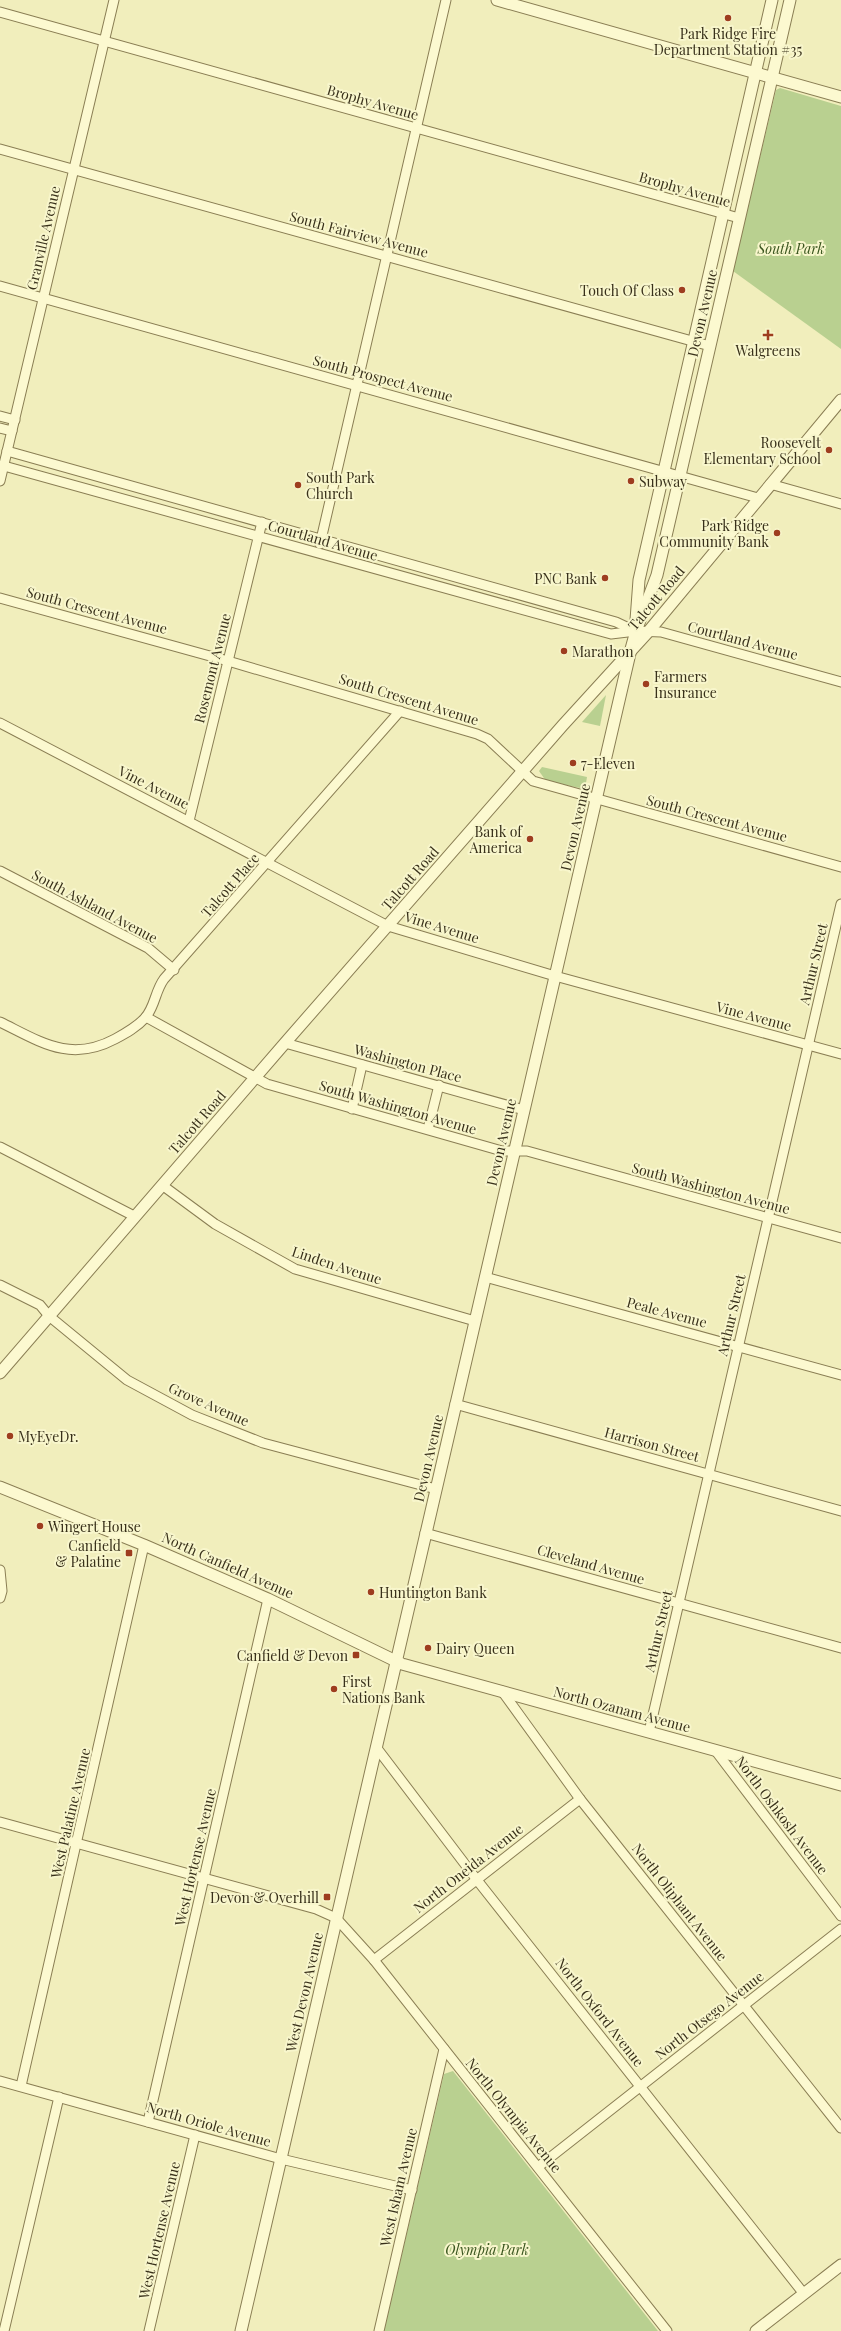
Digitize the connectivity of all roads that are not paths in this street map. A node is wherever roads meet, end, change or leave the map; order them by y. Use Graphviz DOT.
graph roads {
  1 [pos="114,0"];
  2 [pos="446,0"];
  3 [pos="496,0"];
  4 [pos="772,0"];
  5 [pos="790,0"];
  6 [pos="0,12"];
  7 [pos="104,41"];
  8 [pos="755,72"];
  9 [pos="772,77"];
  10 [pos="841,97"];
  11 [pos="416,128"];
  12 [pos="0,149"];
  13 [pos="74,170"];
  14 [pos="722,214"];
  15 [pos="739,218"];
  16 [pos="387,256"];
  17 [pos="0,286"];
  18 [pos="43,298"];
  19 [pos="693,341"];
  20 [pos="710,346"];
  21 [pos="357,385"];
  22 [pos="841,400"];
  23 [pos="0,416"];
  24 [pos="15,420"];
  25 [pos="0,428"];
  26 [pos="12,432"];
  27 [pos="7,450"];
  28 [pos="4,466"];
  29 [pos="664,470"];
  30 [pos="680,475"];
  31 [pos="0,481"];
  32 [pos="770,484"];
  33 [pos="758,498"];
  34 [pos="841,504"];
  35 [pos="262,522"];
  36 [pos="259,536"];
  37 [pos="321,539"];
  38 [pos="318,553"];
  39 [pos="0,598"];
  40 [pos="636,631"];
  41 [pos="648,632"];
  42 [pos="631,649"];
  43 [pos="228,661"];
  44 [pos="841,682"];
  45 [pos="400,711"];
  46 [pos="0,723"];
  47 [pos="523,771"];
  48 [pos="597,799"];
  49 [pos="189,820"];
  50 [pos="268,862"];
  51 [pos="841,867"];
  52 [pos="0,871"];
  53 [pos="841,904"];
  54 [pos="388,926"];
  55 [pos="174,970"];
  56 [pos="555,976"];
  57 [pos="146,1017"];
  58 [pos="0,1022"];
  59 [pos="285,1043"];
  60 [pos="808,1045"];
  61 [pos="841,1054"];
  62 [pos="362,1064"];
  63 [pos="256,1078"];
  64 [pos="439,1085"];
  65 [pos="352,1109"];
  66 [pos="524,1110"];
  67 [pos="428,1129"];
  68 [pos="0,1147"];
  69 [pos="514,1151"];
  70 [pos="162,1185"];
  71 [pos="134,1216"];
  72 [pos="768,1218"];
  73 [pos="841,1238"];
  74 [pos="485,1277"];
  75 [pos="0,1285"];
  76 [pos="49,1316"];
  77 [pos="474,1321"];
  78 [pos="738,1347"];
  79 [pos="0,1373"];
  80 [pos="841,1375"];
  81 [pos="455,1404"];
  82 [pos="708,1474"];
  83 [pos="0,1487"];
  84 [pos="436,1489"];
  85 [pos="841,1511"];
  86 [pos="426,1533"];
  87 [pos="144,1545"];
  88 [pos="0,1570"];
  89 [pos="0,1598"];
  90 [pos="268,1599"];
  91 [pos="679,1603"];
  92 [pos="841,1648"];
  93 [pos="396,1660"];
  94 [pos="502,1691"];
  95 [pos="649,1732"];
  96 [pos="376,1747"];
  97 [pos="715,1750"];
  98 [pos="841,1785"];
  99 [pos="580,1799"];
  100 [pos="0,1822"];
  101 [pos="77,1843"];
  102 [pos="205,1878"];
  103 [pos="477,1880"];
  104 [pos="841,1916"];
  105 [pos="336,1918"];
  106 [pos="841,1929"];
  107 [pos="374,1960"];
  108 [pos="744,2006"];
  109 [pos="444,2049"];
  110 [pos="0,2080"];
  111 [pos="21,2086"];
  112 [pos="641,2086"];
  113 [pos="59,2097"];
  114 [pos="148,2122"];
  115 [pos="841,2128"];
  116 [pos="195,2135"];
  117 [pos="281,2158"];
  118 [pos="538,2167"];
  119 [pos="412,2190"];
  120 [pos="841,2265"];
  121 [pos="804,2294"];
  122 [pos="4,2331"];
  123 [pos="149,2331"];
  124 [pos="241,2331"];
  125 [pos="379,2331"];
  126 [pos="667,2331"];
  127 [pos="756,2331"];
  1 -- 7 [label="street, Granville Avenue"];
  2 -- 11 [label="street"];
  3 -- 8 [label="street"];
  4 -- 8 [label="street, Devon Avenue"];
  5 -- 9 [label="street, Devon Avenue"];
  6 -- 7 [label="street, Brophy Avenue"];
  7 -- 11 [label="street, Brophy Avenue"];
  7 -- 13 [label="street, Granville Avenue"];
  8 -- 9 [label="street"];
  8 -- 14 [label="street, Devon Avenue"];
  9 -- 10 [label="street"];
  9 -- 15 [label="street, Devon Avenue"];
  11 -- 14 [label="street, Brophy Avenue"];
  11 -- 16 [label="street"];
  12 -- 13 [label="street, South Fairview Avenue"];
  13 -- 16 [label="street, South Fairview Avenue"];
  13 -- 18 [label="street, Granville Avenue"];
  14 -- 15 [label="street, Brophy Avenue"];
  14 -- 19 [label="street, Devon Avenue"];
  15 -- 20 [label="street, Devon Avenue"];
  16 -- 19 [label="street, South Fairview Avenue"];
  16 -- 21 [label="street"];
  17 -- 18 [label="street, South Prospect Avenue"];
  18 -- 21 [label="street, South Prospect Avenue"];
  18 -- 24 [label="street, Granville Avenue"];
  19 -- 20 [label="street, South Fairview Avenue"];
  19 -- 29 [label="street, Devon Avenue"];
  20 -- 30 [label="street, Devon Avenue"];
  21 -- 29 [label="street, South Prospect Avenue"];
  21 -- 37 [label="street"];
  22 -- 32 [label="street, Talcott Road"];
  23 -- 24 [label="street"];
  24 -- 26 [label="street, Granville Avenue"];
  25 -- 26 [label="street"];
  26 -- 27 [label="street, Granville Avenue"];
  27 -- 28 [label="street, Granville Avenue"];
  27 -- 35 [label="street, Courtland Avenue"];
  28 -- 31 [label="street, Granville Avenue"];
  28 -- 36 [label="street, Courtland Avenue"];
  29 -- 30 [label="street, South Prospect Avenue"];
  29 -- 40 [label="street, Devon Avenue"];
  30 -- 33 [label="street, South Prospect Avenue"];
  30 -- 40 [label="street, Devon Avenue"];
  32 -- 33 [label="street, Talcott Road"];
  32 -- 34 [label="street"];
  33 -- 41 [label="street, Talcott Road"];
  35 -- 36 [label="street, Rosemont Avenue"];
  35 -- 37 [label="street, Courtland Avenue"];
  36 -- 38 [label="street, Courtland Avenue"];
  36 -- 43 [label="street, Rosemont Avenue"];
  37 -- 38 [label="street"];
  37 -- 40 [label="street, Courtland Avenue"];
  38 -- 40 [label="street, Courtland Avenue"];
  39 -- 43 [label="street, South Crescent Avenue"];
  40 -- 41 [label="street, Courtland Avenue"];
  40 -- 42 [label="street, Devon Avenue"];
  41 -- 42 [label="street, Talcott Road"];
  41 -- 44 [label="street, Courtland Avenue"];
  42 -- 47 [label="street, Talcott Road"];
  42 -- 48 [label="street, Devon Avenue"];
  43 -- 45 [label="street, South Crescent Avenue"];
  43 -- 49 [label="street, Rosemont Avenue"];
  45 -- 47 [label="street, South Crescent Avenue"];
  45 -- 50 [label="street, Talcott Place"];
  46 -- 49 [label="street, Vine Avenue"];
  47 -- 48 [label="street, South Crescent Avenue"];
  47 -- 54 [label="street, Talcott Road"];
  48 -- 51 [label="street, South Crescent Avenue"];
  48 -- 56 [label="street, Devon Avenue"];
  49 -- 50 [label="street, Vine Avenue"];
  50 -- 54 [label="street, Vine Avenue"];
  50 -- 55 [label="street, Talcott Place"];
  52 -- 55 [label="street, South Ashland Avenue"];
  53 -- 60 [label="street, Arthur Street"];
  54 -- 56 [label="street, Vine Avenue"];
  54 -- 59 [label="street, Talcott Road"];
  55 -- 57 [label="street, Talcott Place"];
  56 -- 60 [label="street, Vine Avenue"];
  56 -- 66 [label="street, Devon Avenue"];
  57 -- 58 [label="street, Talcott Place"];
  57 -- 63 [label="street, South Washington Avenue"];
  59 -- 62 [label="street, Washington Place"];
  59 -- 63 [label="street, Talcott Road"];
  60 -- 61 [label="street, Vine Avenue"];
  60 -- 72 [label="street, Arthur Street"];
  62 -- 64 [label="street, Washington Place"];
  62 -- 65 [label="street"];
  63 -- 65 [label="street, South Washington Avenue"];
  63 -- 70 [label="street, Talcott Road"];
  64 -- 66 [label="street, Washington Place"];
  64 -- 67 [label="street"];
  65 -- 67 [label="street, South Washington Avenue"];
  66 -- 69 [label="street, Devon Avenue"];
  67 -- 69 [label="street, South Washington Avenue"];
  68 -- 71 [label="street"];
  69 -- 72 [label="street, South Washington Avenue"];
  69 -- 74 [label="street, Devon Avenue"];
  70 -- 71 [label="street, Talcott Road"];
  70 -- 77 [label="street, Linden Avenue"];
  71 -- 76 [label="street, Talcott Road"];
  72 -- 73 [label="street, South Washington Avenue"];
  72 -- 78 [label="street, Arthur Street"];
  74 -- 77 [label="street, Devon Avenue"];
  74 -- 78 [label="street, Peale Avenue"];
  75 -- 76 [label="street, Grove Avenue"];
  76 -- 79 [label="street, Talcott Road"];
  76 -- 84 [label="street, Grove Avenue"];
  77 -- 81 [label="street, Devon Avenue"];
  78 -- 80 [label="street, Peale Avenue"];
  78 -- 82 [label="street, Arthur Street"];
  81 -- 82 [label="street, Harrison Street"];
  81 -- 84 [label="street, Devon Avenue"];
  82 -- 85 [label="street, Harrison Street"];
  82 -- 91 [label="street, Arthur Street"];
  83 -- 87 [label="street, North Canfield Avenue"];
  84 -- 86 [label="street, Devon Avenue"];
  86 -- 91 [label="street, Cleveland Avenue"];
  86 -- 93 [label="street, Devon Avenue"];
  87 -- 90 [label="street, North Canfield Avenue"];
  87 -- 101 [label="street, West Palatine Avenue"];
  88 -- 89 [label="street"];
  90 -- 93 [label="street, North Canfield Avenue"];
  90 -- 102 [label="street, West Hortense Avenue"];
  91 -- 92 [label="street, Cleveland Avenue"];
  91 -- 95 [label="street, Arthur Street"];
  93 -- 94 [label="street, North Ozanam Avenue"];
  93 -- 96 [label="street, West Devon Avenue"];
  94 -- 95 [label="street, North Ozanam Avenue"];
  94 -- 99 [label="street, North Oliphant Avenue"];
  95 -- 97 [label="street, North Ozanam Avenue"];
  96 -- 103 [label="street, North Oxford Avenue"];
  96 -- 105 [label="street, West Devon Avenue"];
  97 -- 98 [label="street, North Ozanam Avenue"];
  97 -- 104 [label="street, North Oshkosh Avenue"];
  99 -- 103 [label="street, North Oneida Avenue"];
  99 -- 108 [label="street, North Oliphant Avenue"];
  100 -- 101 [label="street"];
  101 -- 102 [label="street"];
  101 -- 111 [label="street, West Palatine Avenue"];
  102 -- 105 [label="street"];
  102 -- 114 [label="street, West Hortense Avenue"];
  103 -- 107 [label="street, North Oneida Avenue"];
  103 -- 112 [label="street, North Oxford Avenue"];
  105 -- 107 [label="street, North Olympia Avenue"];
  105 -- 117 [label="street, West Devon Avenue"];
  106 -- 108 [label="street, North Otsego Avenue"];
  107 -- 109 [label="street, North Olympia Avenue"];
  108 -- 112 [label="street, North Otsego Avenue"];
  108 -- 115 [label="street, North Oliphant Avenue"];
  109 -- 118 [label="street, North Olympia Avenue"];
  109 -- 119 [label="street, West Isham Avenue"];
  110 -- 111 [label="street, North Oriole Avenue"];
  111 -- 113 [label="street, North Oriole Avenue"];
  112 -- 118 [label="street, North Otsego Avenue"];
  112 -- 121 [label="street, North Oxford Avenue"];
  113 -- 114 [label="street, North Oriole Avenue"];
  113 -- 122 [label="street"];
  114 -- 116 [label="street, North Oriole Avenue"];
  116 -- 117 [label="street, North Oriole Avenue"];
  116 -- 123 [label="street, West Hortense Avenue"];
  117 -- 119 [label="street, North Oriole Avenue"];
  117 -- 124 [label="street, West Devon Avenue"];
  118 -- 126 [label="street, North Olympia Avenue"];
  119 -- 125 [label="street, West Isham Avenue"];
  120 -- 121 [label="street"];
  121 -- 127 [label="street"];
}
